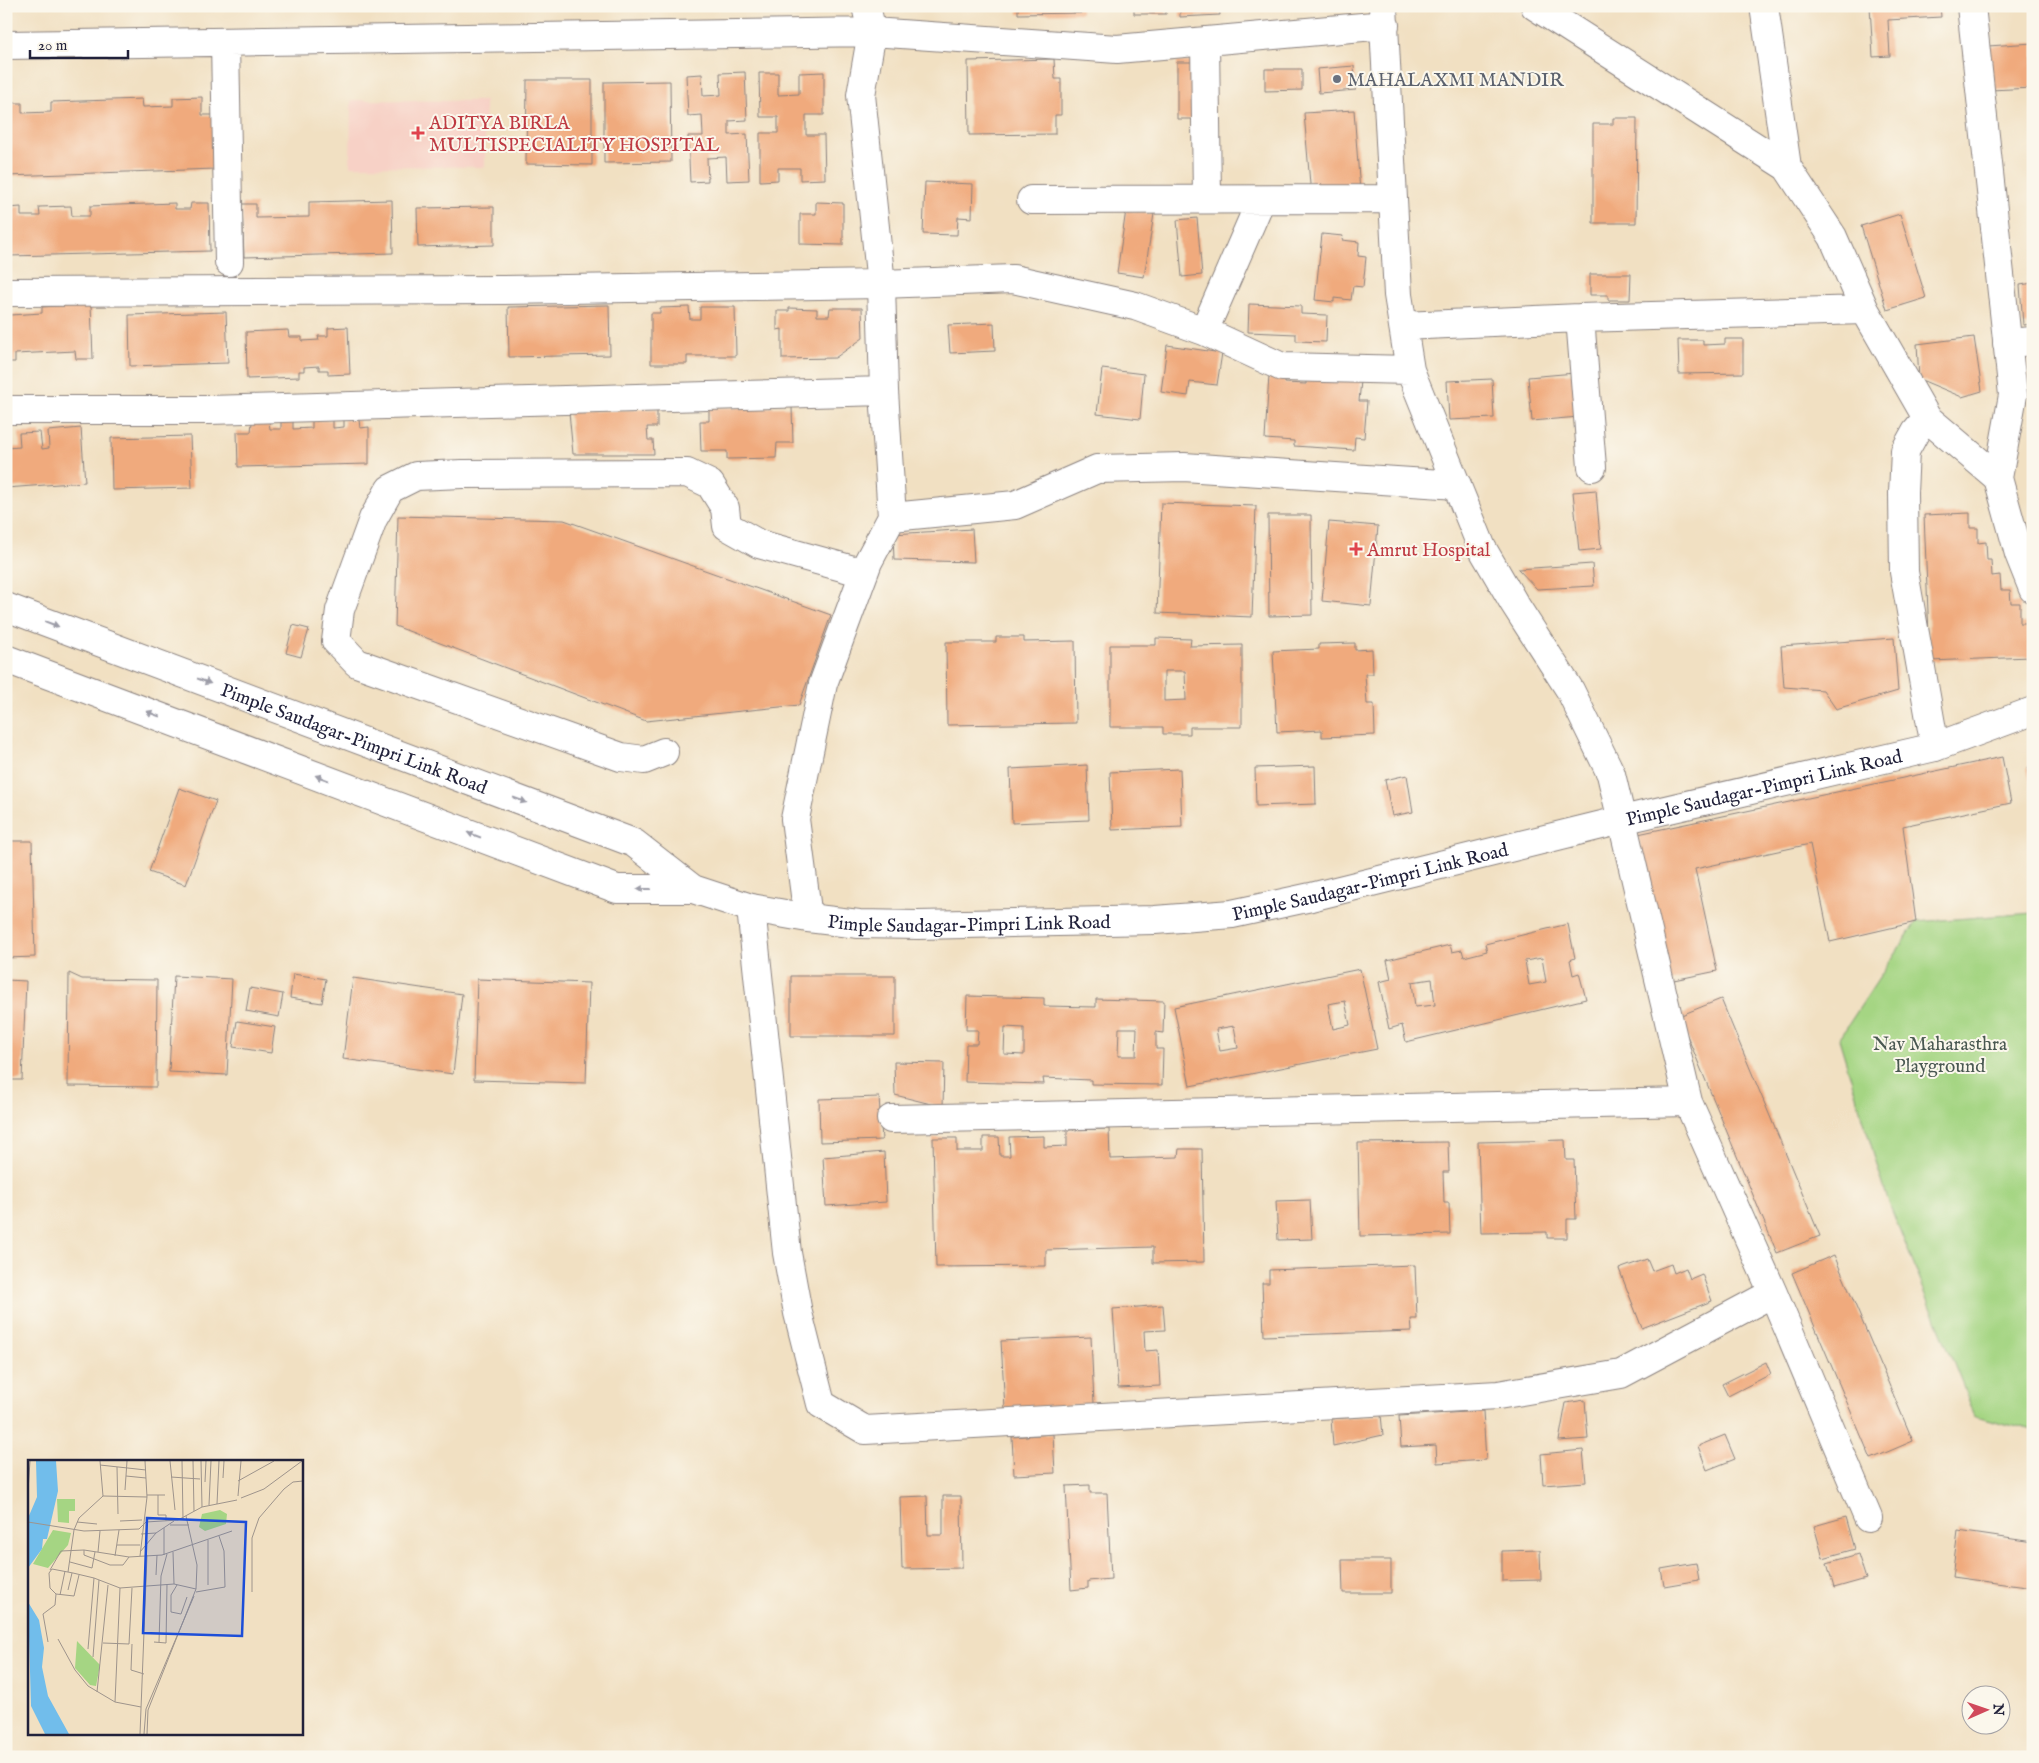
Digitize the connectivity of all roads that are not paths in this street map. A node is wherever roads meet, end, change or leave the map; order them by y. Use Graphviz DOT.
graph roads {
  1 [pos="1535,6"];
  2 [pos="1764,6"];
  3 [pos="1971,6"];
  4 [pos="1384,16"];
  5 [pos="869,19"];
  6 [pos="1206,41"];
  7 [pos="225,42"];
  8 [pos="6,45"];
  9 [pos="1787,167"];
  10 [pos="1207,199"];
  11 [pos="1394,199"];
  12 [pos="1031,200"];
  13 [pos="1261,200"];
  14 [pos="229,262"];
  15 [pos="881,284"];
  16 [pos="6,292"];
  17 [pos="1865,310"];
  18 [pos="1580,318"];
  19 [pos="1403,326"];
  20 [pos="1204,331"];
  21 [pos="2020,342"];
  22 [pos="1410,370"];
  23 [pos="884,391"];
  24 [pos="6,410"];
  25 [pos="1927,418"];
  26 [pos="1592,467"];
  27 [pos="1998,478"];
  28 [pos="1456,485"];
  29 [pos="892,517"];
  30 [pos="864,573"];
  31 [pos="2033,589"];
  32 [pos="6,607"];
  33 [pos="6,659"];
  34 [pos="2033,711"];
  35 [pos="1935,747"];
  36 [pos="664,752"];
  37 [pos="1622,820"];
  38 [pos="693,889"];
  39 [pos="750,908"];
  40 [pos="808,918"];
  41 [pos="1688,1102"];
  42 [pos="890,1119"];
  43 [pos="1773,1293"];
  44 [pos="1868,1518"];
  1 -- 9 [label="street"];
  2 -- 9 [label="street"];
  3 -- 21 [label="street"];
  4 -- 6 [label="street"];
  4 -- 11 [label="street"];
  5 -- 6 [label="street"];
  5 -- 7 [label="street"];
  5 -- 15 [label="street"];
  6 -- 10 [label="street"];
  7 -- 8 [label="street"];
  7 -- 14 [label="street"];
  9 -- 17 [label="street"];
  10 -- 12 [label="street"];
  10 -- 13 [label="street"];
  11 -- 13 [label="street"];
  11 -- 19 [label="street"];
  13 -- 20 [label="street"];
  15 -- 16 [label="street"];
  15 -- 20 [label="street"];
  15 -- 23 [label="street"];
  17 -- 18 [label="street"];
  17 -- 25 [label="street"];
  18 -- 19 [label="street"];
  18 -- 26 [label="street"];
  19 -- 22 [label="street"];
  20 -- 22 [label="street"];
  21 -- 27 [label="street"];
  22 -- 28 [label="street"];
  23 -- 24 [label="street"];
  23 -- 29 [label="street"];
  25 -- 27 [label="street"];
  25 -- 35 [label="street"];
  27 -- 31 [label="street"];
  28 -- 29 [label="street"];
  28 -- 37 [label="street"];
  29 -- 30 [label="street"];
  30 -- 36 [label="street"];
  30 -- 40 [label="street"];
  32 -- 38 [label="street, Pimple Saudagar-Pimpri Link Road, one-way"];
  38 -- 33 [label="street, Pimple Saudagar-Pimpri Link Road, one-way"];
  34 -- 35 [label="street, Pimple Saudagar-Pimpri Link Road"];
  35 -- 37 [label="street, Pimple Saudagar-Pimpri Link Road"];
  37 -- 40 [label="street, Pimple Saudagar-Pimpri Link Road"];
  37 -- 41 [label="street"];
  38 -- 39 [label="street, Pimple Saudagar-Pimpri Link Road"];
  39 -- 40 [label="street, Pimple Saudagar-Pimpri Link Road"];
  39 -- 43 [label="street"];
  41 -- 42 [label="street"];
  41 -- 43 [label="street"];
  43 -- 44 [label="street"];
}
